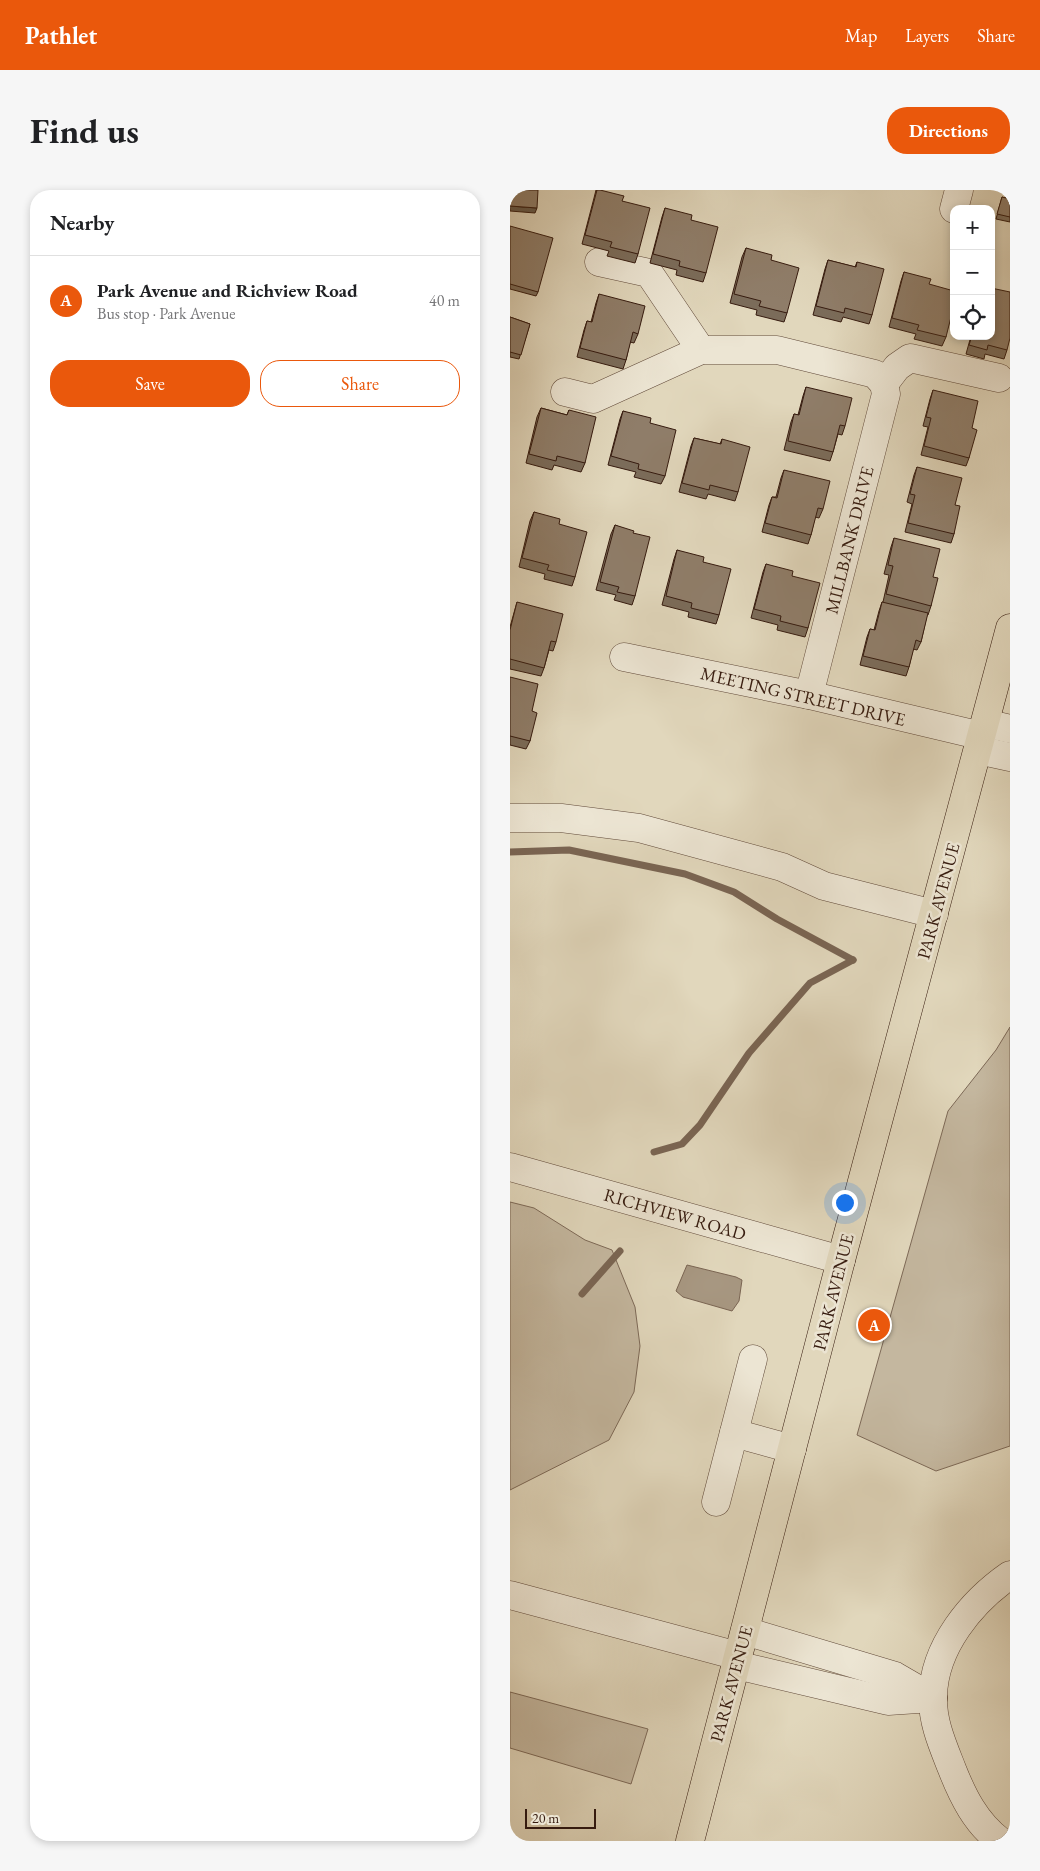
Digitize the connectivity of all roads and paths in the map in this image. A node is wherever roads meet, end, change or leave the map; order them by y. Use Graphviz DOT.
graph roads {
  1 [pos="959,190"];
  2 [pos="955,205"];
  3 [pos="599,262"];
  4 [pos="701,350"];
  5 [pos="998,378"];
  6 [pos="884,384"];
  7 [pos="564,392"];
  8 [pos="1010,628"];
  9 [pos="624,657"];
  10 [pos="809,695"];
  11 [pos="989,735"];
  12 [pos="1010,758"];
  13 [pos="510,818"];
  14 [pos="934,914"];
  15 [pos="510,1168"];
  16 [pos="840,1260"];
  17 [pos="753,1359"];
  18 [pos="734,1434"];
  19 [pos="792,1449"];
  20 [pos="716,1502"];
  21 [pos="1010,1575"];
  22 [pos="510,1595"];
  23 [pos="740,1650"];
  24 [pos="933,1698"];
  25 [pos="690,1841"];
  26 [pos="1000,1841"];
  1 -- 2 [label="street"];
  3 -- 4 [label="street"];
  4 -- 6 [label="street"];
  4 -- 7 [label="street"];
  5 -- 6 [label="street"];
  6 -- 10 [label="street, MILLBANK DRIVE"];
  8 -- 11 [label="main road, PARK AVENUE"];
  9 -- 10 [label="street, MEETING STREET DRIVE"];
  10 -- 11 [label="street, MEETING STREET DRIVE"];
  11 -- 12 [label="street, MEETING STREET DRIVE"];
  11 -- 14 [label="main road, PARK AVENUE"];
  13 -- 14 [label="street"];
  14 -- 16 [label="main road, PARK AVENUE"];
  15 -- 16 [label="street, RICHVIEW ROAD"];
  16 -- 19 [label="main road, PARK AVENUE"];
  17 -- 18 [label="street"];
  18 -- 19 [label="street"];
  18 -- 20 [label="street"];
  19 -- 23 [label="main road, PARK AVENUE"];
  21 -- 24 [label="street"];
  22 -- 23 [label="street"];
  23 -- 24 [label="street"];
  23 -- 25 [label="main road, PARK AVENUE"];
  24 -- 26 [label="street"];
}
